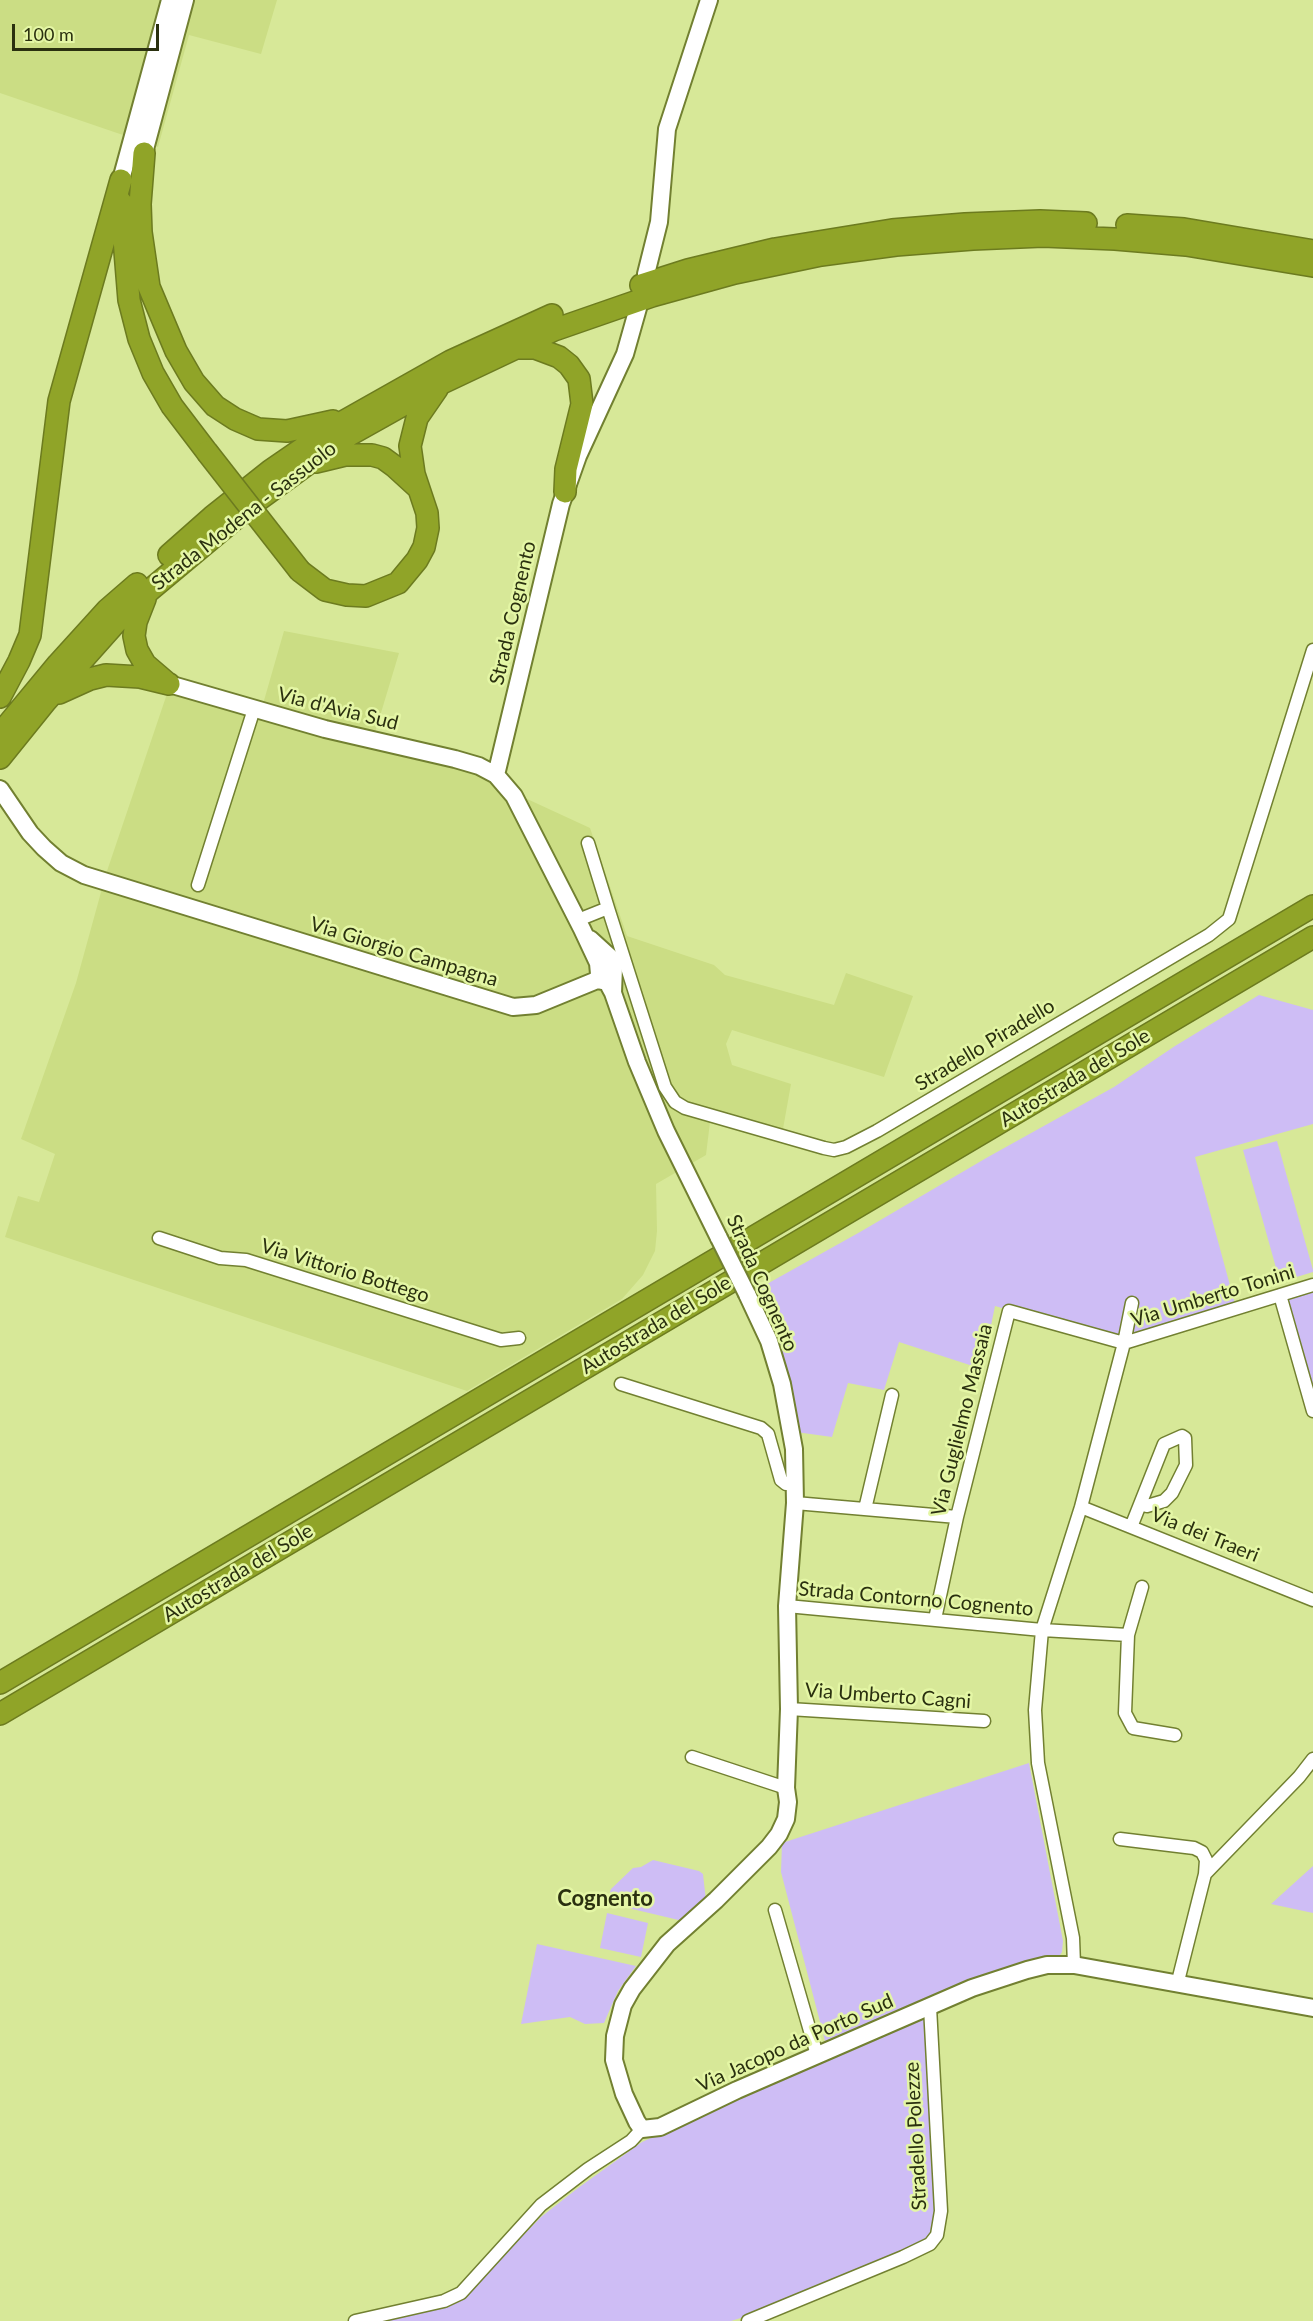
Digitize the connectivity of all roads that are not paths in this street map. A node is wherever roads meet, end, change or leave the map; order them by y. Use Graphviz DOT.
graph roads {
  1 [pos="170,0"];
  2 [pos="185,0"];
  3 [pos="709,0"];
  4 [pos="144,153"];
  5 [pos="121,180"];
  6 [pos="123,240"];
  7 [pos="1313,251"];
  8 [pos="1313,266"];
  9 [pos="646,274"];
  10 [pos="638,309"];
  11 [pos="514,348"];
  12 [pos="442,383"];
  13 [pos="354,415"];
  14 [pos="304,465"];
  15 [pos="419,490"];
  16 [pos="565,492"];
  17 [pos="150,590"];
  18 [pos="1313,650"];
  19 [pos="170,684"];
  20 [pos="0,696"];
  21 [pos="45,701"];
  22 [pos="254,709"];
  23 [pos="0,734"];
  24 [pos="0,758"];
  25 [pos="496,775"];
  26 [pos="0,789"];
  27 [pos="588,843"];
  28 [pos="198,885"];
  29 [pos="1313,906"];
  30 [pos="608,908"];
  31 [pos="580,924"];
  32 [pos="1313,937"];
  33 [pos="604,984"];
  34 [pos="159,1238"];
  35 [pos="1313,1286"];
  36 [pos="1280,1295"];
  37 [pos="1132,1303"];
  38 [pos="519,1338"];
  39 [pos="1124,1343"];
  40 [pos="621,1383"];
  41 [pos="892,1395"];
  42 [pos="1313,1412"];
  43 [pos="795,1483"];
  44 [pos="800,1504"];
  45 [pos="1141,1504"];
  46 [pos="1082,1507"];
  47 [pos="865,1509"];
  48 [pos="957,1517"];
  49 [pos="1131,1527"];
  50 [pos="1142,1587"];
  51 [pos="1313,1600"];
  52 [pos="787,1606"];
  53 [pos="935,1619"];
  54 [pos="1042,1630"];
  55 [pos="1128,1635"];
  56 [pos="0,1683"];
  57 [pos="789,1708"];
  58 [pos="0,1714"];
  59 [pos="984,1722"];
  60 [pos="1175,1735"];
  61 [pos="692,1757"];
  62 [pos="1313,1759"];
  63 [pos="786,1788"];
  64 [pos="1120,1839"];
  65 [pos="1205,1874"];
  66 [pos="775,1910"];
  67 [pos="1074,1965"];
  68 [pos="1178,1984"];
  69 [pos="930,2007"];
  70 [pos="1313,2008"];
  71 [pos="817,2055"];
  72 [pos="642,2128"];
  73 [pos="384,2317"];
  74 [pos="355,2321"];
  75 [pos="748,2321"];
  1 -- 5 [label="street"];
  2 -- 4 [label="street"];
  3 -- 9 [label="street"];
  4 -- 6 [label="highway"];
  4 -- 13 [label="highway"];
  5 -- 6 [label="highway"];
  5 -- 20 [label="highway"];
  6 -- 15 [label="highway, bridge"];
  7 -- 13 [label="highway, Strada Modena - Sassuolo"];
  8 -- 11 [label="highway, Strada Modena - Sassuolo"];
  10 -- 16 [label="street, Strada Cognento"];
  11 -- 12 [label="highway, Strada Modena - Sassuolo"];
  11 -- 16 [label="highway"];
  12 -- 14 [label="highway, Strada Modena - Sassuolo"];
  12 -- 15 [label="highway"];
  13 -- 23 [label="highway, Strada Modena - Sassuolo"];
  14 -- 15 [label="highway"];
  14 -- 17 [label="highway, Strada Modena - Sassuolo"];
  16 -- 25 [label="street, Strada Cognento"];
  17 -- 19 [label="highway"];
  17 -- 21 [label="highway, Strada Modena - Sassuolo"];
  18 -- 30 [label="street, Stradello Piradello"];
  19 -- 21 [label="highway"];
  19 -- 22 [label="street, Via d'Avia Sud"];
  21 -- 24 [label="highway, Strada Modena - Sassuolo"];
  22 -- 25 [label="street, Via d'Avia Sud"];
  22 -- 28 [label="street"];
  25 -- 31 [label="street, Strada Cognento"];
  26 -- 33 [label="street, Via Giorgio Campagna"];
  27 -- 30 [label="street"];
  29 -- 56 [label="highway, Autostrada del Sole"];
  30 -- 31 [label="street"];
  31 -- 33 [label="street, Strada Cognento"];
  32 -- 58 [label="highway, Autostrada del Sole"];
  33 -- 43 [label="street, Strada Cognento, bridge"];
  34 -- 38 [label="street, Via Vittorio Bottego"];
  35 -- 36 [label="street, Via Umberto Tonini"];
  36 -- 39 [label="street, Via Umberto Tonini"];
  36 -- 42 [label="street"];
  37 -- 39 [label="street"];
  39 -- 46 [label="street"];
  39 -- 48 [label="street, Via Guglielmo Massaia"];
  40 -- 43 [label="street"];
  41 -- 47 [label="street"];
  43 -- 44 [label="street, Strada Cognento"];
  44 -- 47 [label="street"];
  44 -- 52 [label="street, Strada Cognento"];
  45 -- 45 [label="street"];
  45 -- 49 [label="street"];
  46 -- 49 [label="street, Via dei Traeri"];
  46 -- 54 [label="street"];
  47 -- 48 [label="street"];
  48 -- 53 [label="street, Via Guglielmo Massaia"];
  49 -- 51 [label="street, Via dei Traeri"];
  50 -- 55 [label="street"];
  52 -- 53 [label="street, Strada Contorno Cognento"];
  52 -- 57 [label="street, Strada Cognento"];
  53 -- 54 [label="street, Strada Contorno Cognento"];
  54 -- 55 [label="street, Strada Contorno Cognento"];
  54 -- 67 [label="street, Strada Contorno Cognento"];
  55 -- 60 [label="street"];
  57 -- 59 [label="street, Via Umberto Cagni"];
  57 -- 63 [label="street, Strada Cognento"];
  61 -- 63 [label="street"];
  62 -- 65 [label="street"];
  63 -- 72 [label="street, Strada Cognento"];
  64 -- 65 [label="street"];
  65 -- 68 [label="street"];
  66 -- 71 [label="street"];
  67 -- 68 [label="street, Via Jacopo da Porto Sud"];
  67 -- 69 [label="street, Via Jacopo da Porto Sud"];
  68 -- 70 [label="street, Via Jacopo da Porto Sud"];
  69 -- 71 [label="street, Via Jacopo da Porto Sud"];
  69 -- 75 [label="street, Stradello Polezze"];
  71 -- 72 [label="street, Via Jacopo da Porto Sud"];
  72 -- 73 [label="street"];
  73 -- 74 [label="street"];
}
